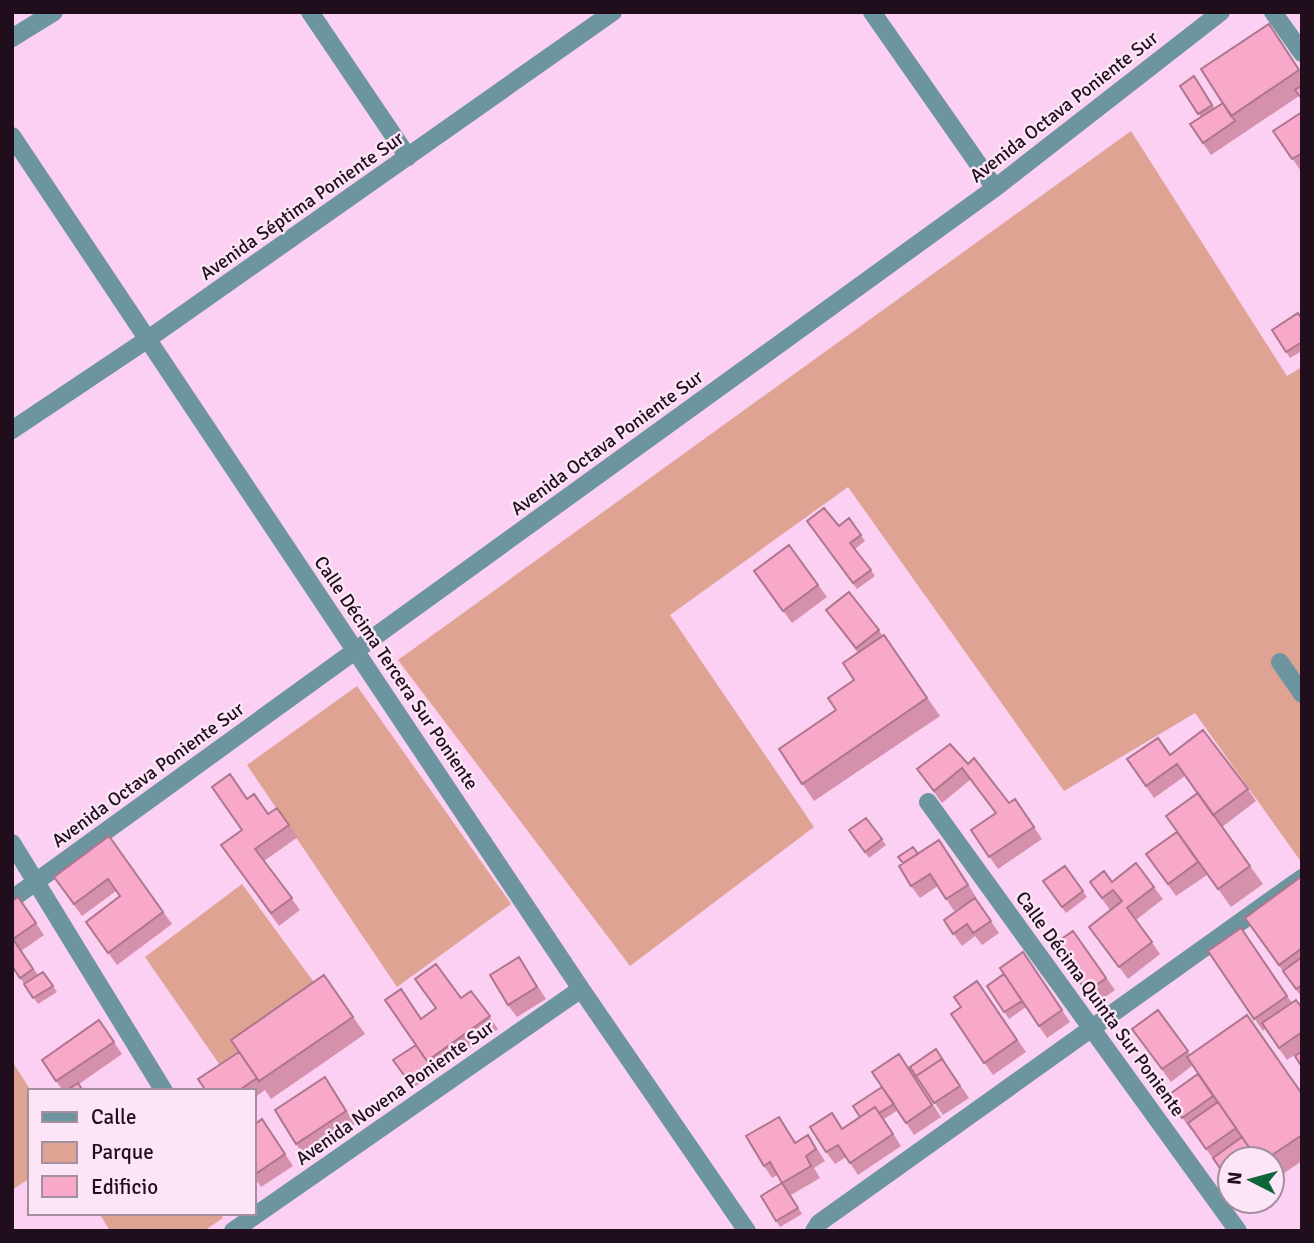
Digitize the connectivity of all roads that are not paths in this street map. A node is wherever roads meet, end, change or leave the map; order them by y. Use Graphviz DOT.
graph roads {
  1 [pos="54,12"];
  2 [pos="310,12"];
  3 [pos="613,12"];
  4 [pos="872,12"];
  5 [pos="1221,12"];
  6 [pos="1273,12"];
  7 [pos="12,38"];
  8 [pos="1302,53"];
  9 [pos="12,136"];
  10 [pos="408,157"];
  11 [pos="995,188"];
  12 [pos="148,339"];
  13 [pos="12,430"];
  14 [pos="356,651"];
  15 [pos="1280,662"];
  16 [pos="1302,694"];
  17 [pos="928,802"];
  18 [pos="12,843"];
  19 [pos="1302,878"];
  20 [pos="37,881"];
  21 [pos="12,899"];
  22 [pos="581,989"];
  23 [pos="1091,1029"];
  24 [pos="163,1089"];
  25 [pos="255,1215"];
  26 [pos="256,1215"];
  27 [pos="241,1225"];
  28 [pos="747,1231"];
  29 [pos="814,1231"];
  30 [pos="1238,1231"];
  1 -- 7 [label="street"];
  2 -- 10 [label="street"];
  3 -- 10 [label="street, Avenida Séptima Poniente Sur"];
  4 -- 11 [label="street"];
  5 -- 11 [label="street, Avenida Octava Poniente Sur"];
  6 -- 8 [label="street"];
  9 -- 12 [label="street, Calle Décima Tercera Sur Poniente"];
  10 -- 12 [label="street, Avenida Séptima Poniente Sur"];
  11 -- 14 [label="street, Avenida Octava Poniente Sur"];
  12 -- 13 [label="street, Avenida Séptima Poniente Sur"];
  12 -- 14 [label="street, Calle Décima Tercera Sur Poniente"];
  14 -- 20 [label="street, Avenida Octava Poniente Sur"];
  14 -- 22 [label="street, Calle Décima Tercera Sur Poniente"];
  15 -- 16 [label="street"];
  17 -- 23 [label="street, Calle Décima Quinta Sur Poniente"];
  18 -- 20 [label="street"];
  19 -- 23 [label="street"];
  20 -- 21 [label="street, Avenida Octava Poniente Sur"];
  20 -- 24 [label="street"];
  22 -- 26 [label="street, Avenida Novena Poniente Sur"];
  22 -- 28 [label="street, Calle Décima Tercera Sur Poniente"];
  23 -- 29 [label="street"];
  23 -- 30 [label="street, Calle Décima Quinta Sur Poniente"];
  25 -- 27 [label="street, Avenida Novena Poniente Sur"];
}
